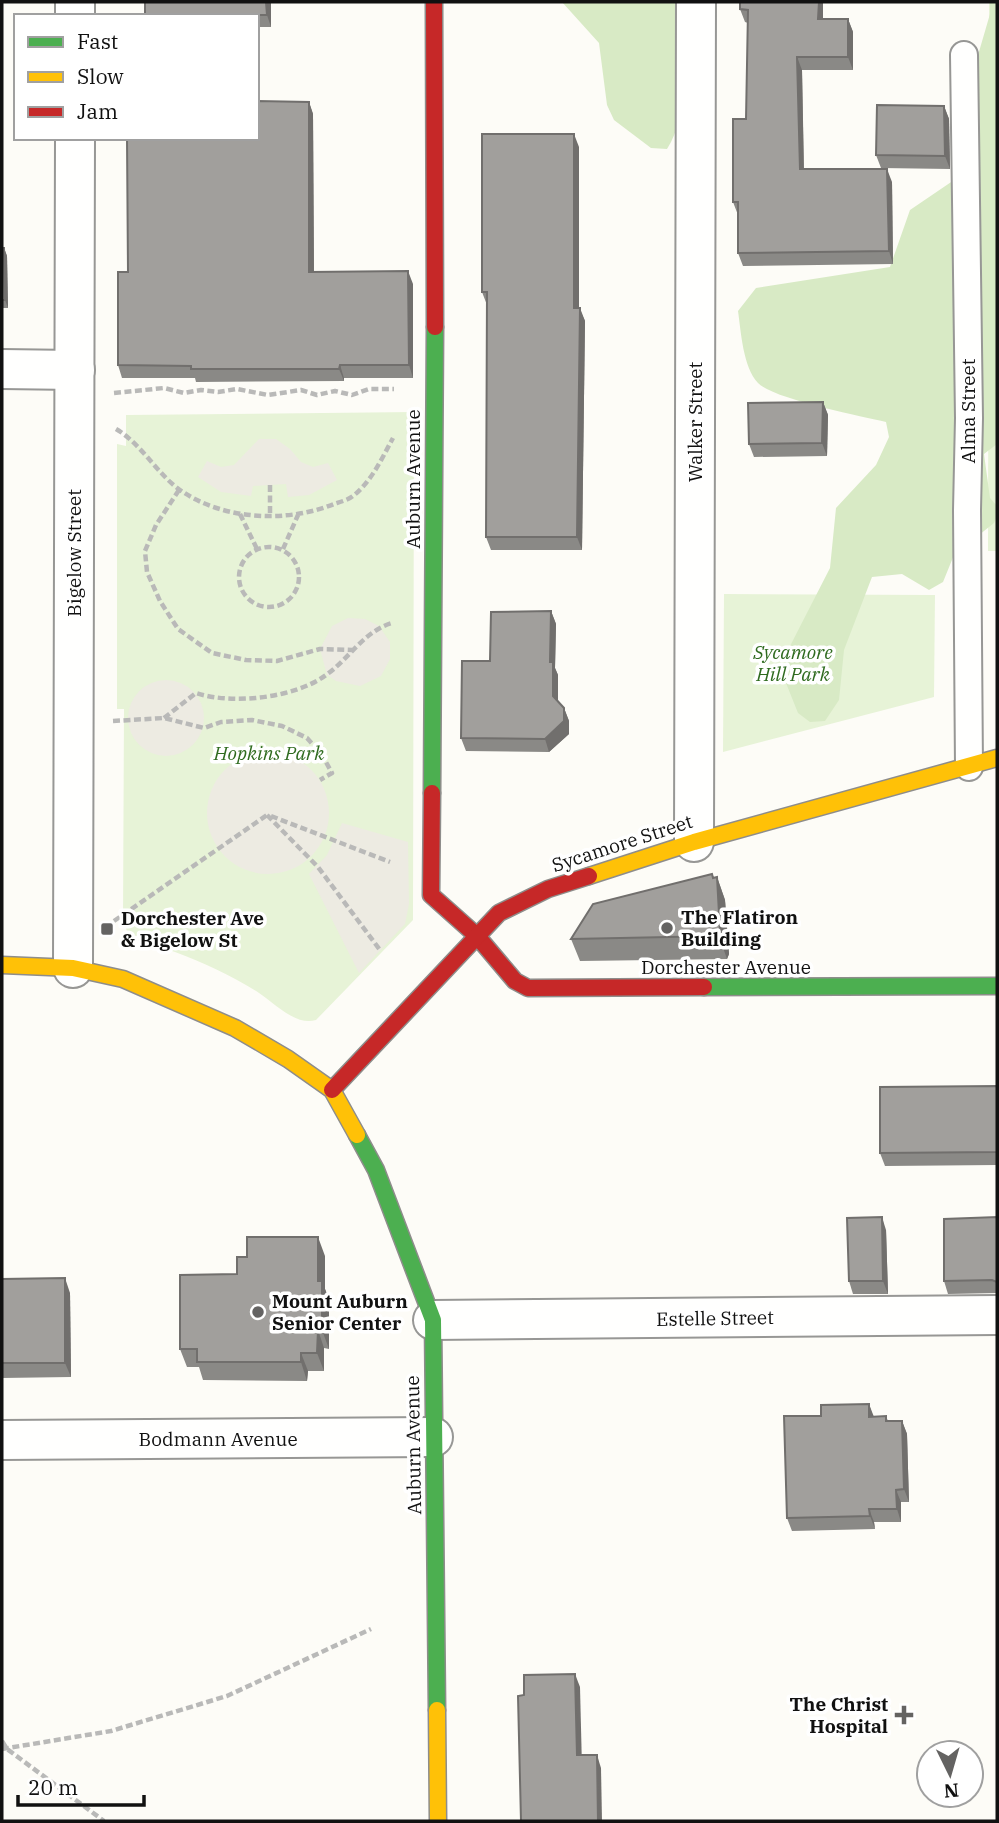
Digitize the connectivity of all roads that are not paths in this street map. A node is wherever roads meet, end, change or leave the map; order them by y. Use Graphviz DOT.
graph roads {
  1 [pos="434,2"];
  2 [pos="696,2"];
  3 [pos="964,55"];
  4 [pos="75,140"];
  5 [pos="2,369"];
  6 [pos="75,370"];
  7 [pos="997,758"];
  8 [pos="969,767"];
  9 [pos="694,842"];
  10 [pos="477,936"];
  11 [pos="2,965"];
  12 [pos="73,968"];
  13 [pos="997,986"];
  14 [pos="332,1090"];
  15 [pos="997,1315"];
  16 [pos="433,1320"];
  17 [pos="433,1437"];
  18 [pos="2,1440"];
  19 [pos="438,1821"];
  1 -- 10 [label="street, Auburn Avenue"];
  2 -- 9 [label="street, Walker Street"];
  3 -- 8 [label="lane, Alma Street"];
  4 -- 6 [label="street, Bigelow Street"];
  5 -- 6 [label="street"];
  6 -- 12 [label="street, Bigelow Street"];
  7 -- 8 [label="street, Sycamore Street"];
  8 -- 9 [label="street, Sycamore Street"];
  9 -- 10 [label="street, Sycamore Street"];
  10 -- 13 [label="street, Dorchester Avenue"];
  10 -- 14 [label="street, Sycamore Street"];
  11 -- 12 [label="street"];
  12 -- 14 [label="street"];
  14 -- 16 [label="street, Auburn Avenue"];
  15 -- 16 [label="street, Estelle Street"];
  16 -- 17 [label="street, Auburn Avenue"];
  17 -- 18 [label="street, Bodmann Avenue"];
  17 -- 19 [label="street, Auburn Avenue"];
}
